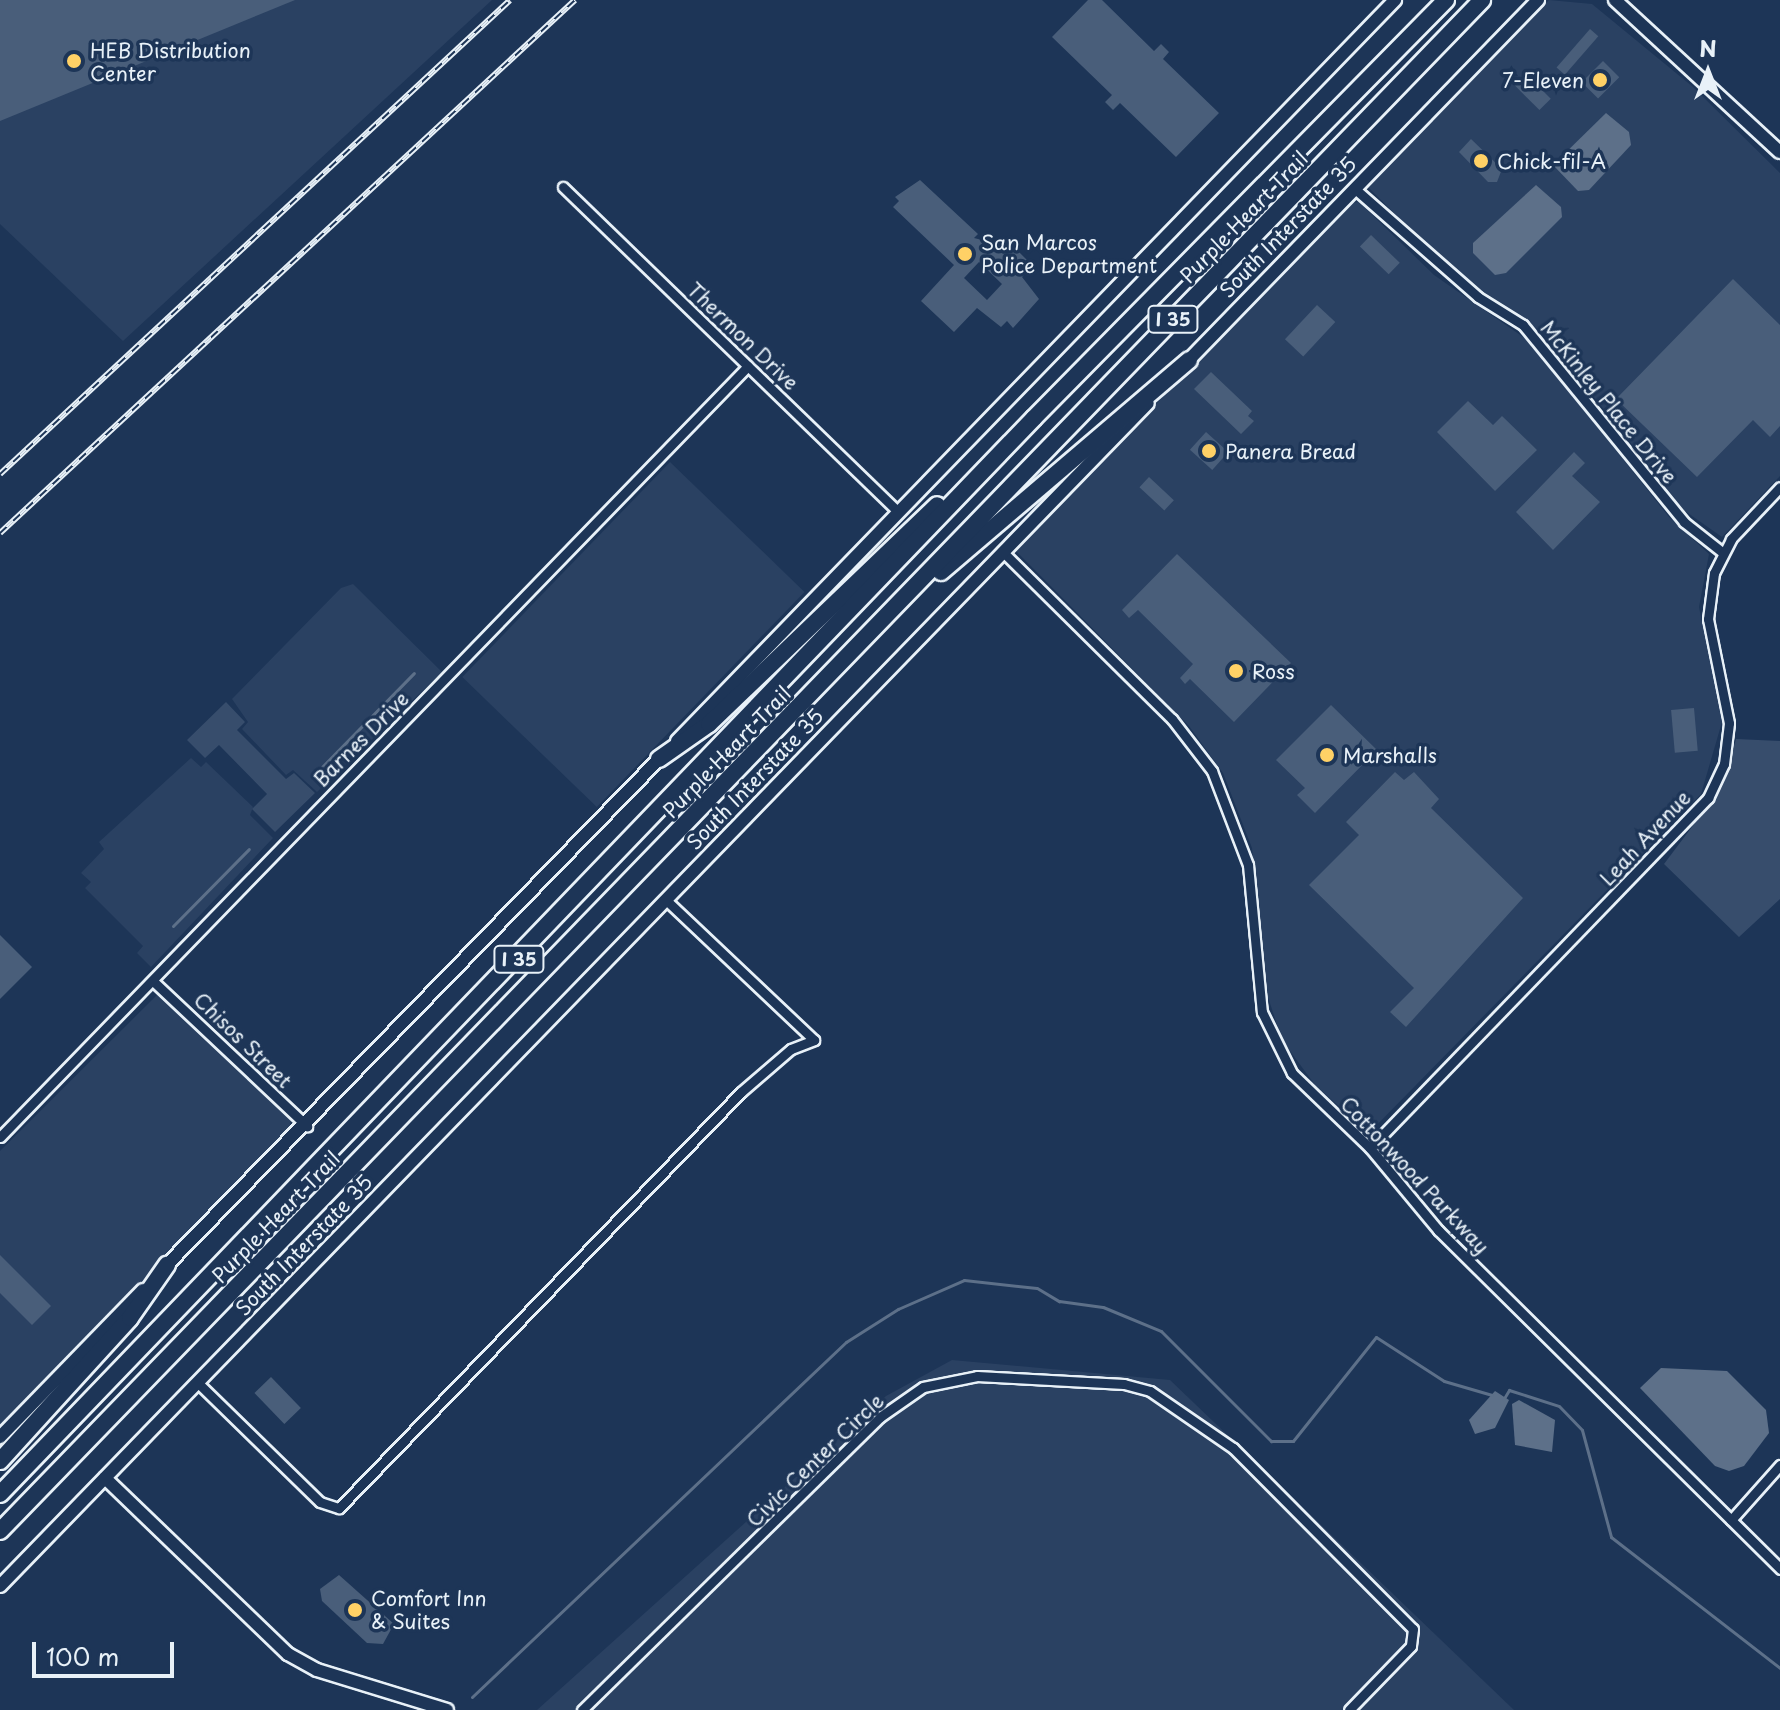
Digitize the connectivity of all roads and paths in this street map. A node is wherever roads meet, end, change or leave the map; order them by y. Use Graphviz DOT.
graph roads {
  1 [pos="1395,0"];
  2 [pos="1446,0"];
  3 [pos="1482,0"];
  4 [pos="1528,0"];
  5 [pos="1538,0"];
  6 [pos="1615,0"];
  7 [pos="1524,14"];
  8 [pos="1780,152"];
  9 [pos="563,187"];
  10 [pos="1354,188"];
  11 [pos="1189,360"];
  12 [pos="748,366"];
  13 [pos="1034,418"];
  14 [pos="1780,487"];
  15 [pos="897,511"];
  16 [pos="1722,552"];
  17 [pos="1004,553"];
  18 [pos="865,638"];
  19 [pos="659,759"];
  20 [pos="666,900"];
  21 [pos="153,981"];
  22 [pos="307,1126"];
  23 [pos="0,1137"];
  24 [pos="1370,1148"];
  25 [pos="167,1265"];
  26 [pos="198,1383"];
  27 [pos="0,1437"];
  28 [pos="0,1461"];
  29 [pos="1780,1465"];
  30 [pos="105,1478"];
  31 [pos="0,1494"];
  32 [pos="1731,1520"];
  33 [pos="0,1531"];
  34 [pos="1780,1569"];
  35 [pos="0,1586"];
  36 [pos="447,1710"];
  37 [pos="582,1710"];
  38 [pos="1349,1710"];
  1 -- 15 [label="main road"];
  2 -- 13 [label="highway, Purple Heart Trail / I 35"];
  3 -- 18 [label="highway, Purple Heart Trail / I 35"];
  4 -- 7 [label="main road"];
  5 -- 7 [label="main road, South Interstate 35"];
  6 -- 8 [label="main road"];
  7 -- 10 [label="main road, South Interstate 35"];
  9 -- 12 [label="street, Thermon Drive"];
  10 -- 11 [label="main road, South Interstate 35"];
  10 -- 16 [label="street, McKinley Place Drive"];
  11 -- 17 [label="main road, South Interstate 35"];
  11 -- 18 [label="highway"];
  12 -- 15 [label="street, Thermon Drive"];
  12 -- 21 [label="street, Barnes Drive"];
  13 -- 19 [label="highway"];
  13 -- 31 [label="highway, Purple Heart Trail / I 35"];
  14 -- 16 [label="street, Leah Avenue"];
  15 -- 19 [label="main road"];
  16 -- 24 [label="street, Leah Avenue"];
  17 -- 20 [label="main road, South Interstate 35"];
  17 -- 24 [label="street, Cottonwood Parkway"];
  18 -- 33 [label="highway, Purple Heart Trail / I 35"];
  19 -- 22 [label="main road"];
  20 -- 26 [label="main road, South Interstate 35"];
  20 -- 26 [label="street"];
  21 -- 22 [label="street, Chisos Street"];
  21 -- 23 [label="street, Barnes Drive"];
  22 -- 25 [label="main road"];
  24 -- 32 [label="street, Cottonwood Parkway"];
  25 -- 27 [label="main road"];
  25 -- 28 [label="highway"];
  26 -- 30 [label="main road, South Interstate 35"];
  29 -- 32 [label="street"];
  30 -- 35 [label="main road, South Interstate 35"];
  30 -- 36 [label="main road"];
  32 -- 34 [label="street, Cottonwood Parkway"];
  37 -- 38 [label="street, Civic Center Circle"];
}
